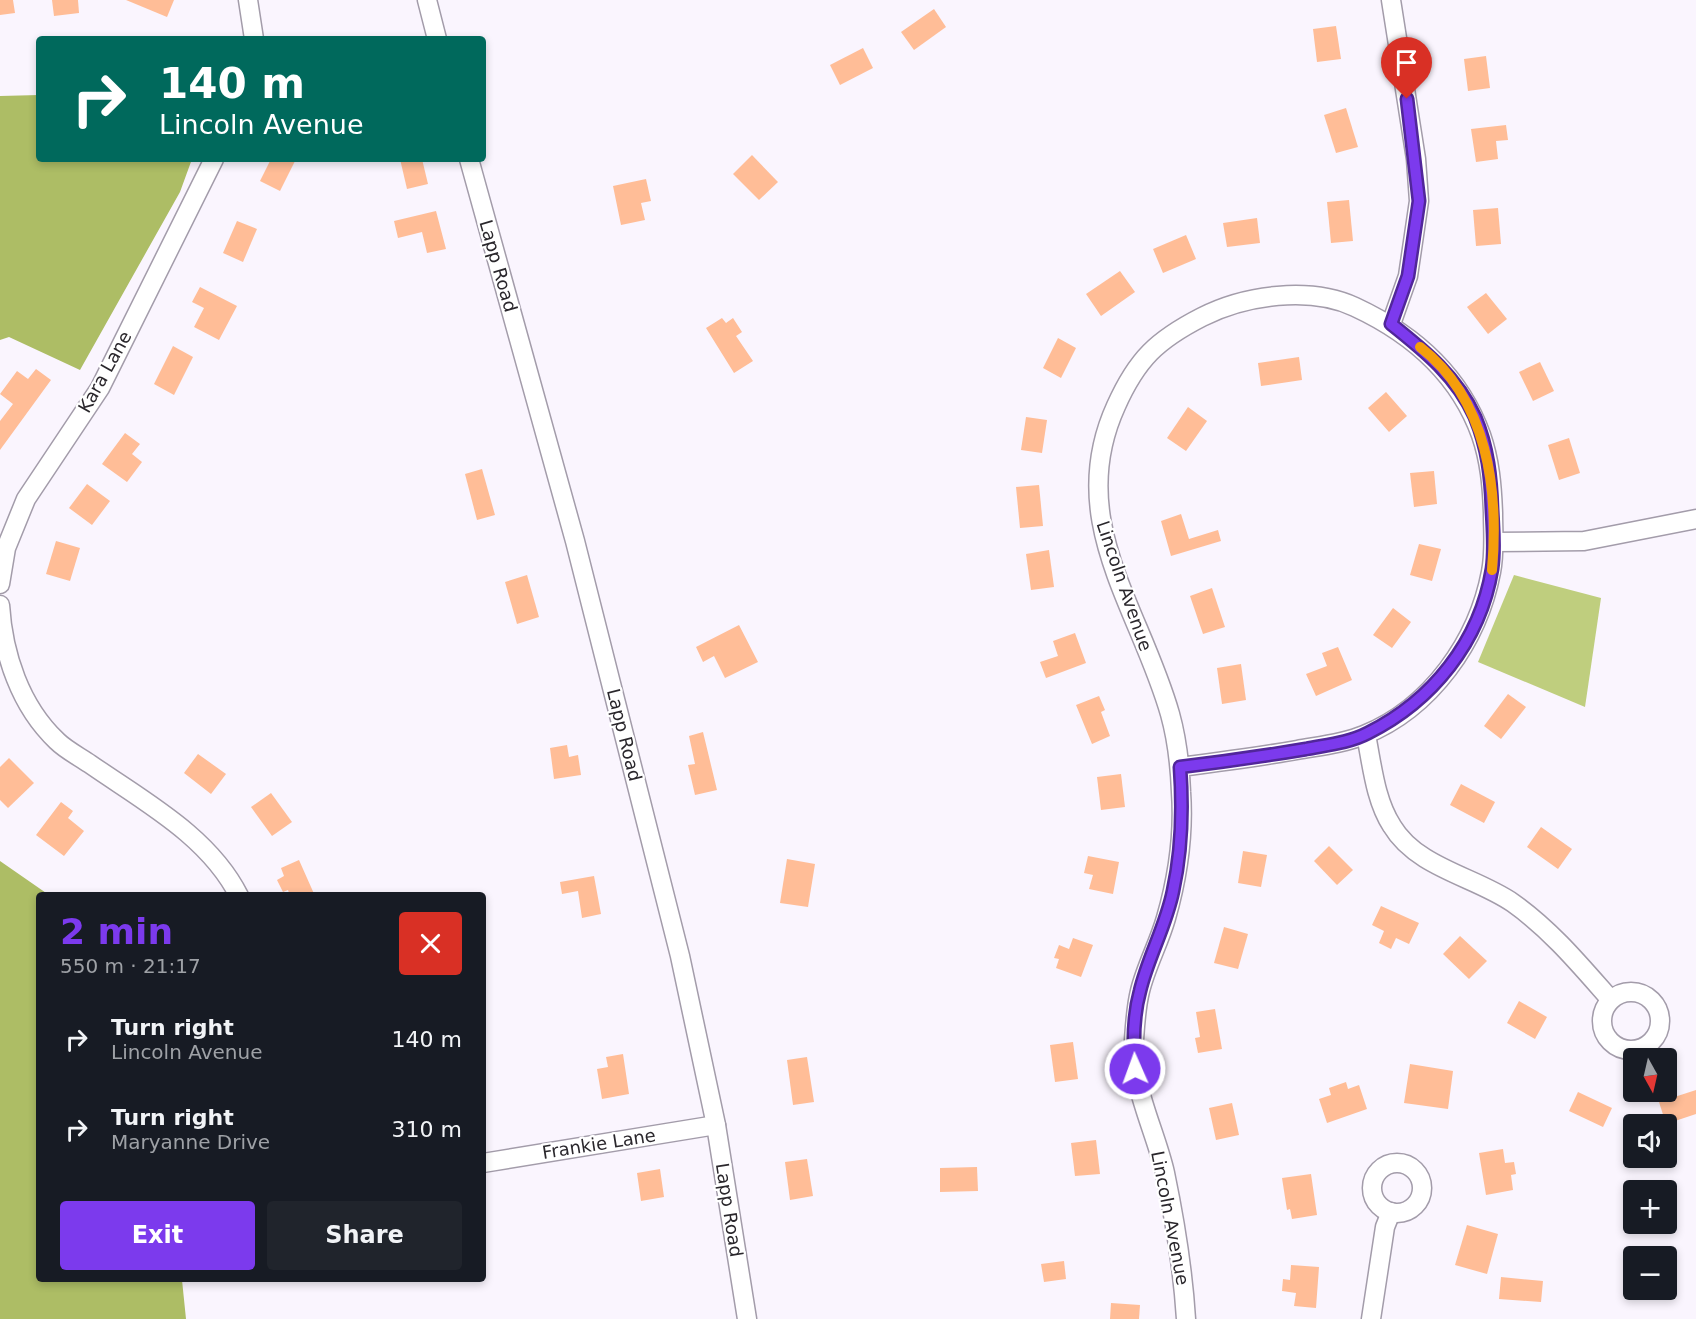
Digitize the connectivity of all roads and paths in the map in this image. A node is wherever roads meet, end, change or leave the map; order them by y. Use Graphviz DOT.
graph roads {
  1 [pos="248,0"];
  2 [pos="427,0"];
  3 [pos="1391,0"];
  4 [pos="254,36"];
  5 [pos="436,36"];
  6 [pos="213,162"];
  7 [pos="470,162"];
  8 [pos="1391,324"];
  9 [pos="1696,519"];
  10 [pos="1494,542"];
  11 [pos="0,584"];
  12 [pos="0,605"];
  13 [pos="1366,735"];
  14 [pos="1180,767"];
  15 [pos="236,892"];
  16 [pos="1610,999"];
  17 [pos="716,1125"];
  18 [pos="486,1163"];
  19 [pos="1391,1212"];
  20 [pos="747,1319"];
  21 [pos="1186,1319"];
  22 [pos="1371,1319"];
  1 -- 4 [label="street"];
  2 -- 5 [label="street"];
  3 -- 8 [label="street"];
  6 -- 11 [label="street, Kara Lane"];
  7 -- 17 [label="street, Lapp Road"];
  8 -- 10 [label="street, Lincoln Avenue"];
  8 -- 14 [label="street, Lincoln Avenue"];
  9 -- 10 [label="street"];
  10 -- 13 [label="street, Lincoln Avenue"];
  12 -- 15 [label="street"];
  13 -- 14 [label="street, Lincoln Avenue"];
  13 -- 16 [label="street"];
  14 -- 21 [label="street, Lincoln Avenue"];
  17 -- 18 [label="street, Frankie Lane"];
  17 -- 20 [label="street, Lapp Road"];
  19 -- 22 [label="street"];
}
